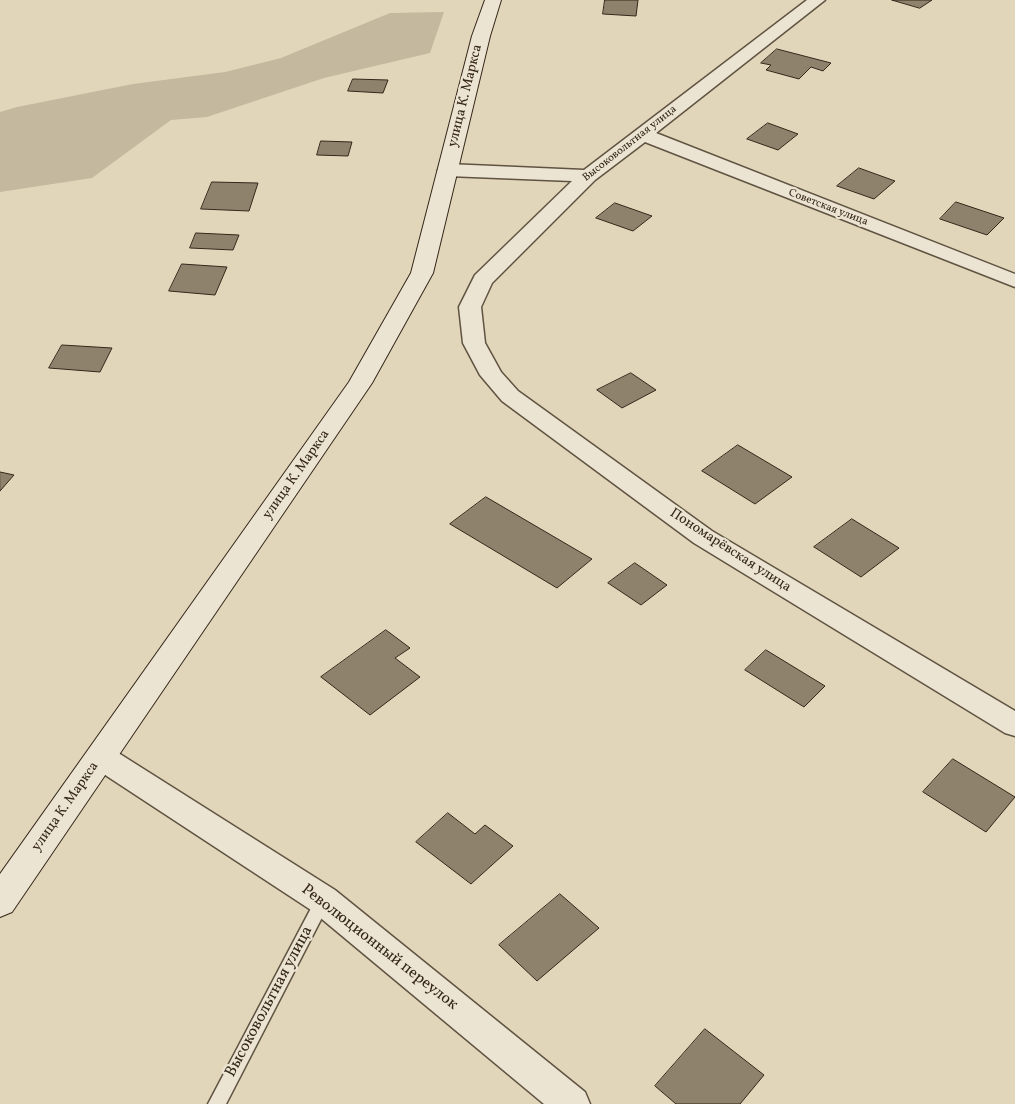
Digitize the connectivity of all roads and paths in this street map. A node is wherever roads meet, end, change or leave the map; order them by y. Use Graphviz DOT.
graph roads {
  1 [pos="494,0"];
  2 [pos="817,0"];
  3 [pos="642,134"];
  4 [pos="448,170"];
  5 [pos="588,176"];
  6 [pos="1015,281"];
  7 [pos="474,342"];
  8 [pos="1015,725"];
  9 [pos="101,757"];
  10 [pos="324,900"];
  11 [pos="0,902"];
  12 [pos="217,1104"];
  13 [pos="572,1104"];
  1 -- 4 [label="main road, улица К. Маркса"];
  2 -- 3 [label="street, Высоковольтная улица"];
  3 -- 5 [label="street, Высоковольтная улица"];
  3 -- 6 [label="street, Советская улица"];
  4 -- 5 [label="street"];
  4 -- 9 [label="main road, улица К. Маркса"];
  5 -- 7 [label="street, Высоковольтная улица"];
  7 -- 8 [label="street, Пономарёвская улица"];
  9 -- 10 [label="street, Революционный переулок"];
  9 -- 11 [label="main road, улица К. Маркса"];
  10 -- 12 [label="lane, Высоковольтная улица"];
  10 -- 13 [label="street, Революционный переулок"];
}
